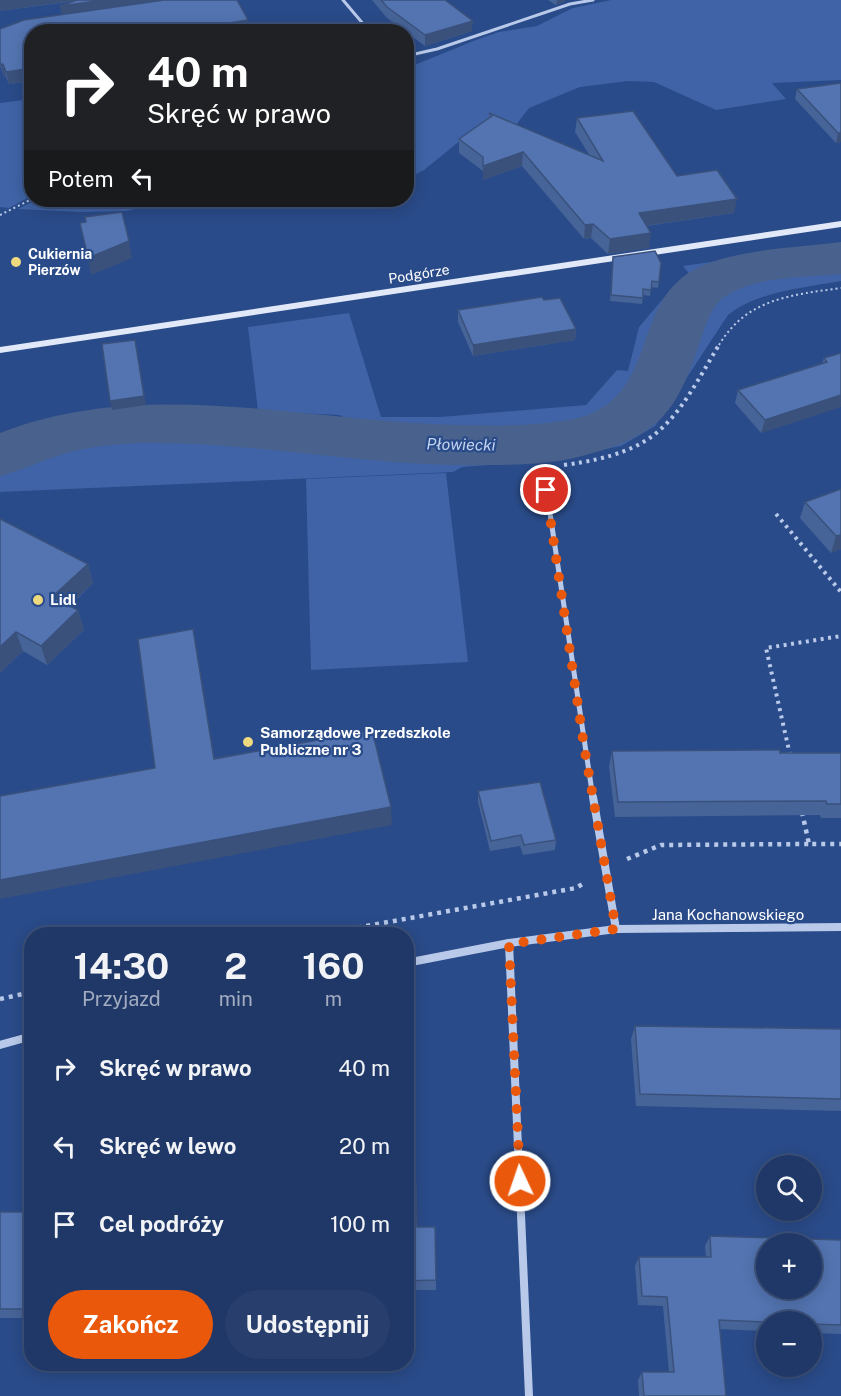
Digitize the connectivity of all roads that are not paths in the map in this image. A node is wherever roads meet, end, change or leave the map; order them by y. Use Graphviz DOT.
graph roads {
  1 [pos="343,0"];
  2 [pos="593,0"];
  3 [pos="363,24"];
  4 [pos="414,54"];
  5 [pos="841,224"];
  6 [pos="0,350"];
  7 [pos="543,467"];
  8 [pos="841,927"];
  9 [pos="616,929"];
  10 [pos="509,944"];
  11 [pos="414,962"];
  12 [pos="24,1038"];
  13 [pos="0,1045"];
  14 [pos="529,1396"];
  1 -- 3 [label="lane"];
  2 -- 4 [label="lane"];
  5 -- 6 [label="street, Podgórze"];
  7 -- 9 [label="street"];
  8 -- 9 [label="street, Jana Kochanowskiego"];
  9 -- 10 [label="street, Jana Kochanowskiego"];
  10 -- 11 [label="street, Jana Kochanowskiego"];
  10 -- 14 [label="street"];
  12 -- 13 [label="street"];
}
